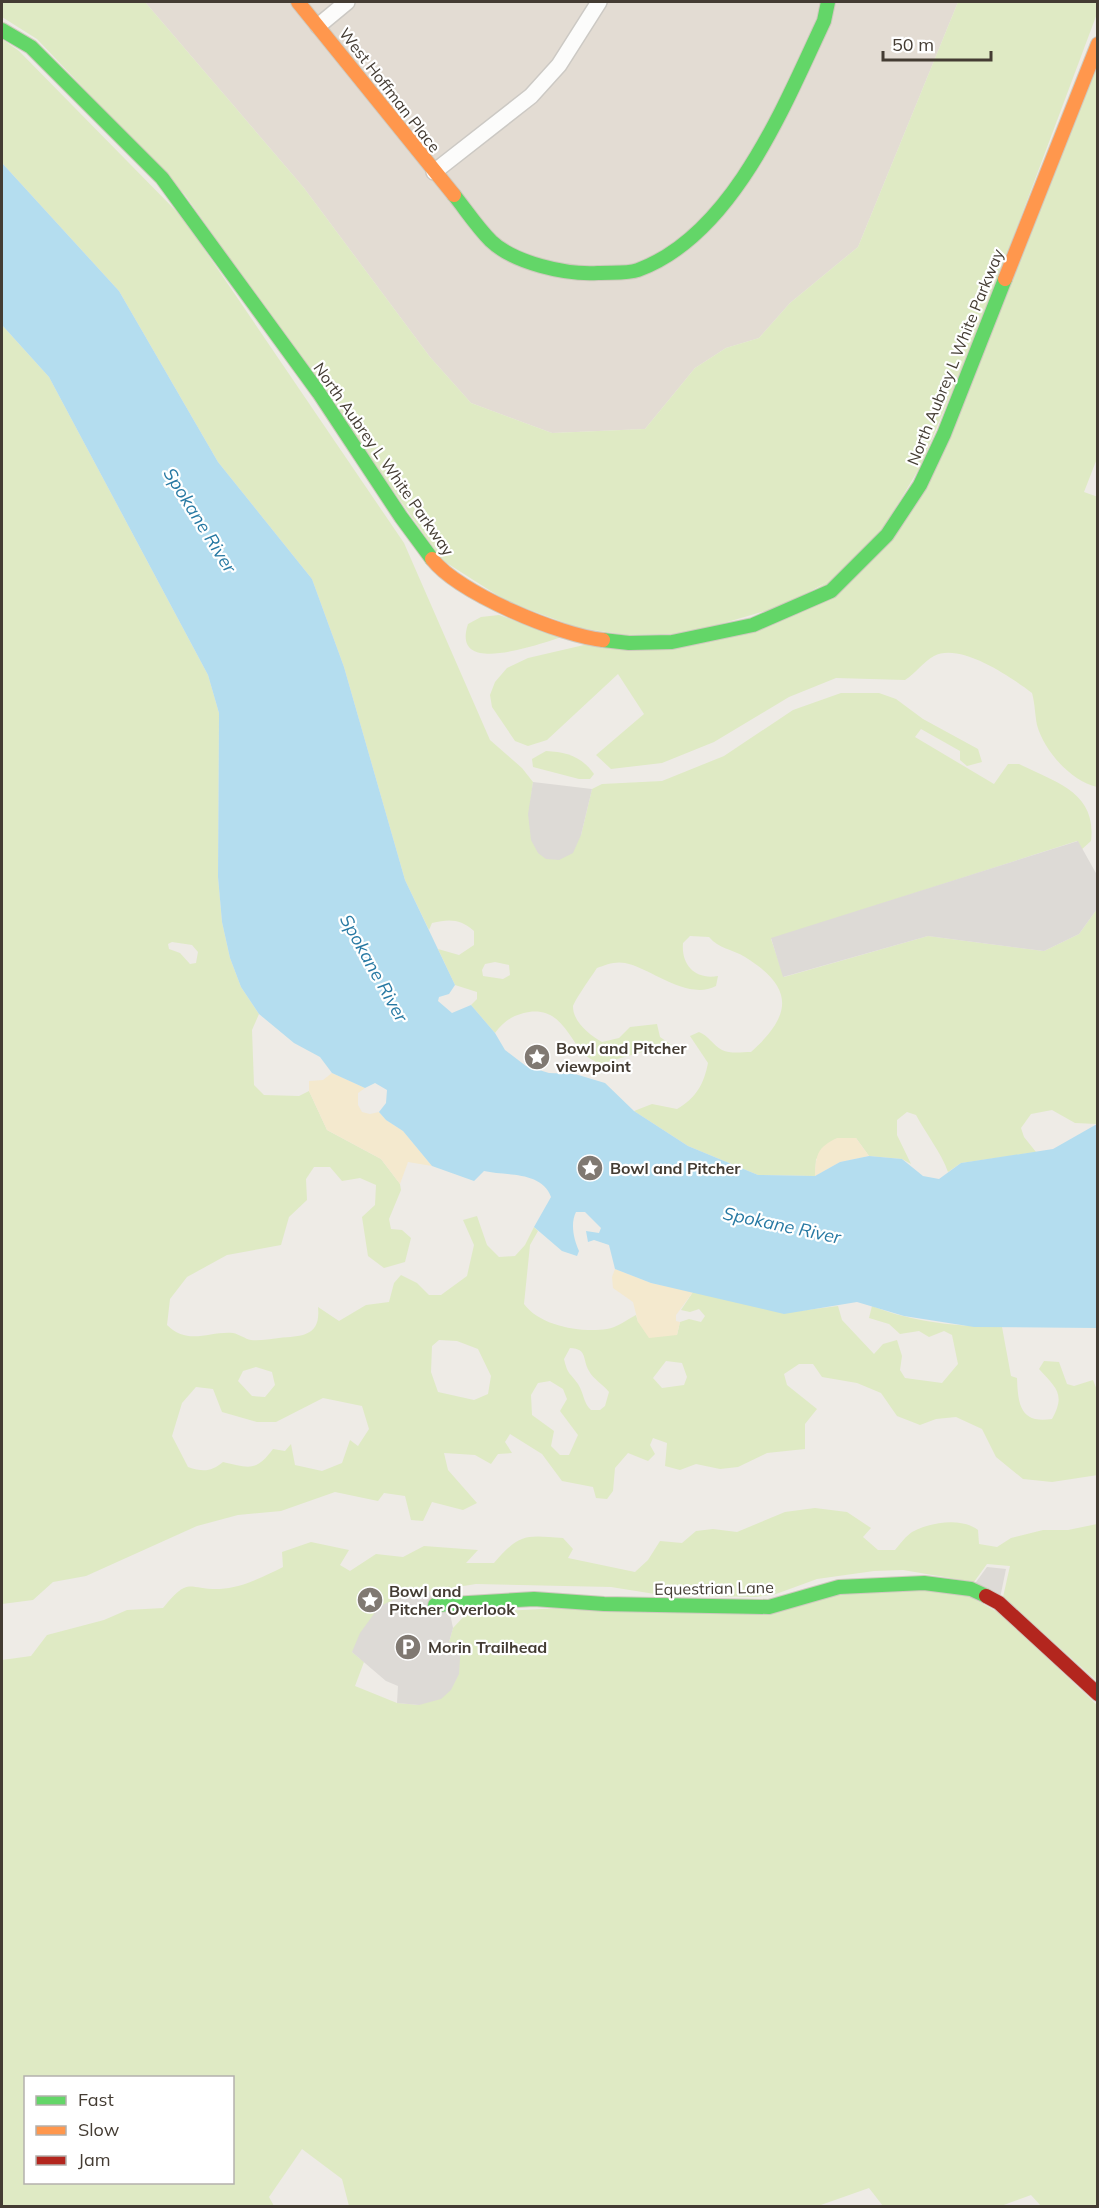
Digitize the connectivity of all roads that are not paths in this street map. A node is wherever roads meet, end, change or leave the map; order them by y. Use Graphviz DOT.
graph roads {
  1 [pos="298,2"];
  2 [pos="347,2"];
  3 [pos="598,2"];
  4 [pos="828,2"];
  5 [pos="318,26"];
  6 [pos="2,30"];
  7 [pos="1098,45"];
  8 [pos="434,172"];
  9 [pos="435,1605"];
  10 [pos="1098,1694"];
  1 -- 5 [label="street, West Hoffman Place"];
  2 -- 5 [label="street"];
  3 -- 8 [label="street"];
  4 -- 8 [label="street, West Hoffman Place"];
  5 -- 8 [label="street, West Hoffman Place"];
  6 -- 7 [label="street, North Aubrey L White Parkway"];
  9 -- 10 [label="street, Equestrian Lane"];
}
